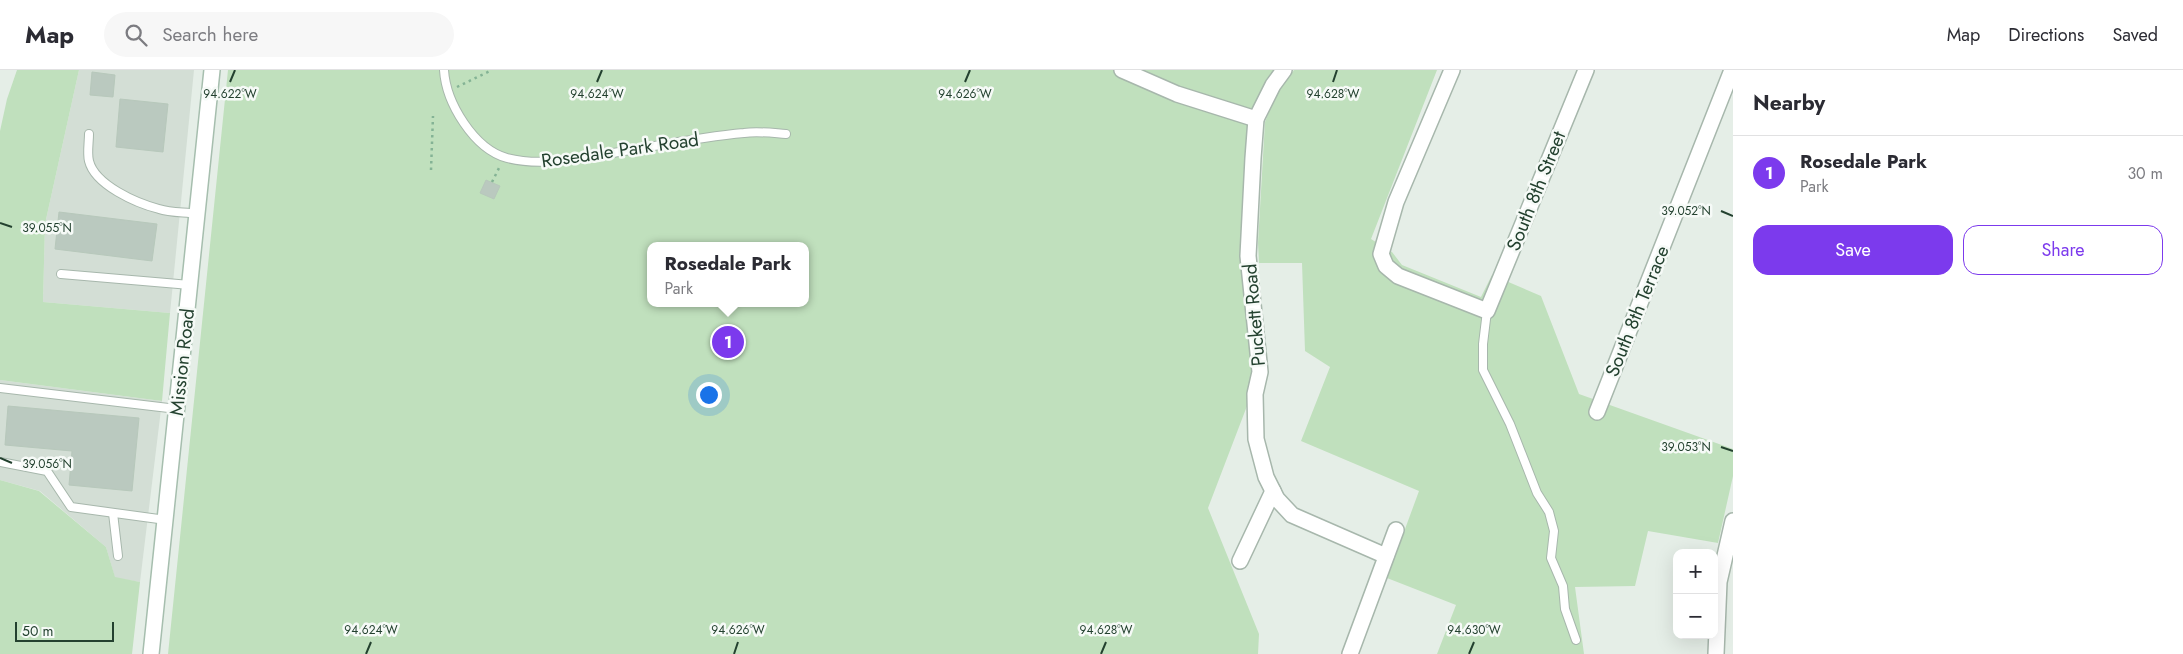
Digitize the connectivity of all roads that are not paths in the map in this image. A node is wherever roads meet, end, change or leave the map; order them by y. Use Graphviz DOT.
graph roads {
  1 [pos="212,70"];
  2 [pos="444,70"];
  3 [pos="1122,70"];
  4 [pos="1284,70"];
  5 [pos="1452,70"];
  6 [pos="1586,70"];
  7 [pos="1732,70"];
  8 [pos="1256,119"];
  9 [pos="89,134"];
  10 [pos="786,134"];
  11 [pos="197,214"];
  12 [pos="61,274"];
  13 [pos="190,285"];
  14 [pos="1487,311"];
  15 [pos="0,388"];
  16 [pos="177,409"];
  17 [pos="1597,412"];
  18 [pos="0,462"];
  19 [pos="1273,491"];
  20 [pos="113,513"];
  21 [pos="166,520"];
  22 [pos="1733,520"];
  23 [pos="1396,530"];
  24 [pos="118,556"];
  25 [pos="1386,556"];
  26 [pos="1240,561"];
  27 [pos="1576,640"];
  28 [pos="151,654"];
  29 [pos="1350,654"];
  30 [pos="1716,654"];
  1 -- 11 [label="street, Mission Road"];
  2 -- 10 [label="lane, Rosedale Park Road"];
  3 -- 8 [label="street"];
  4 -- 8 [label="street, Puckett Road"];
  5 -- 14 [label="street"];
  6 -- 14 [label="street, South 8th Street"];
  7 -- 17 [label="street, South 8th Terrace"];
  8 -- 19 [label="street, Puckett Road"];
  9 -- 11 [label="lane"];
  11 -- 13 [label="street, Mission Road"];
  12 -- 13 [label="lane"];
  13 -- 16 [label="street, Mission Road"];
  14 -- 27 [label="lane"];
  15 -- 16 [label="lane"];
  16 -- 21 [label="street, Mission Road"];
  18 -- 20 [label="lane"];
  19 -- 25 [label="street, Puckett Road"];
  19 -- 26 [label="street"];
  20 -- 21 [label="lane"];
  20 -- 24 [label="lane"];
  21 -- 28 [label="street, Mission Road"];
  22 -- 30 [label="street"];
  23 -- 25 [label="street"];
  25 -- 29 [label="street"];
}
